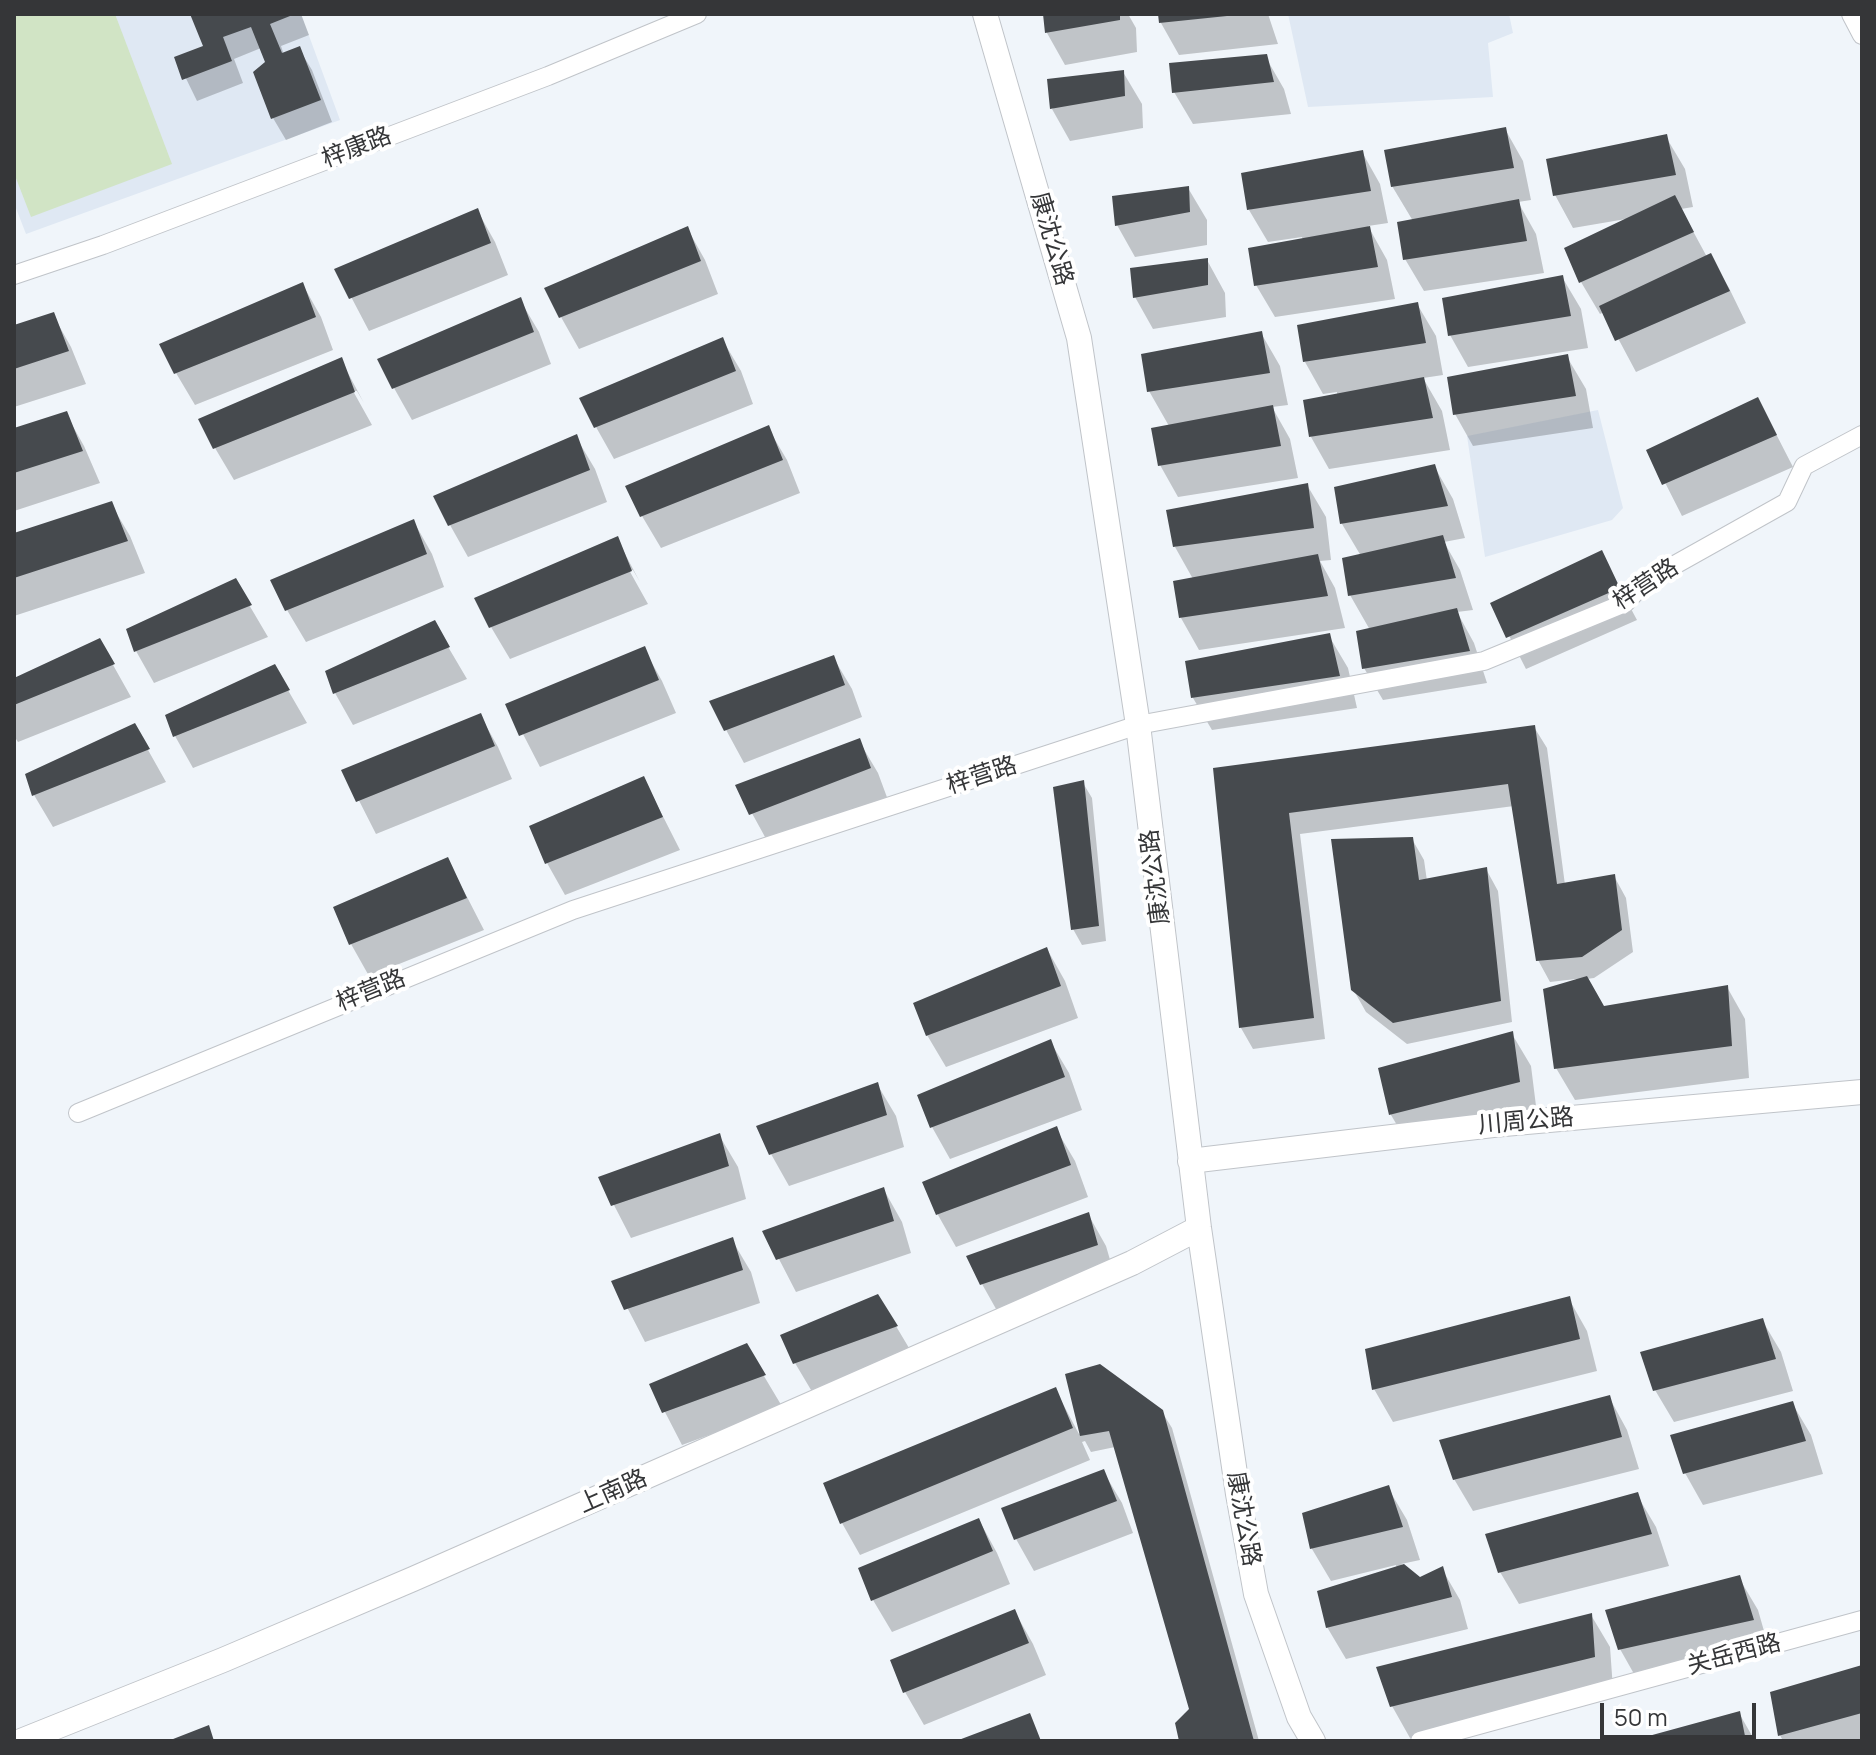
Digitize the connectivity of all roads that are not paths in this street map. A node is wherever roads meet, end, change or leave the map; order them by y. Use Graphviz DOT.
graph roads {
  1 [pos="697,14"];
  2 [pos="985,14"];
  3 [pos="1851,14"];
  4 [pos="1862,35"];
  5 [pos="14,275"];
  6 [pos="1862,435"];
  7 [pos="1138,725"];
  8 [pos="1862,1092"];
  9 [pos="78,1113"];
  10 [pos="1190,1161"];
  11 [pos="1199,1228"];
  12 [pos="1862,1620"];
  13 [pos="21,1741"];
  14 [pos="1313,1741"];
  15 [pos="1420,1741"];
  1 -- 5 [label="street, 梓康路"];
  2 -- 7 [label="street, 康沈公路"];
  3 -- 4 [label="street"];
  6 -- 7 [label="street, 梓营路"];
  7 -- 9 [label="street, 梓营路"];
  7 -- 10 [label="street, 康沈公路"];
  8 -- 10 [label="street, 川周公路"];
  10 -- 11 [label="street, 康沈公路"];
  11 -- 13 [label="street, 上南路"];
  11 -- 14 [label="street, 康沈公路"];
  12 -- 15 [label="street, 关岳西路"];
}
